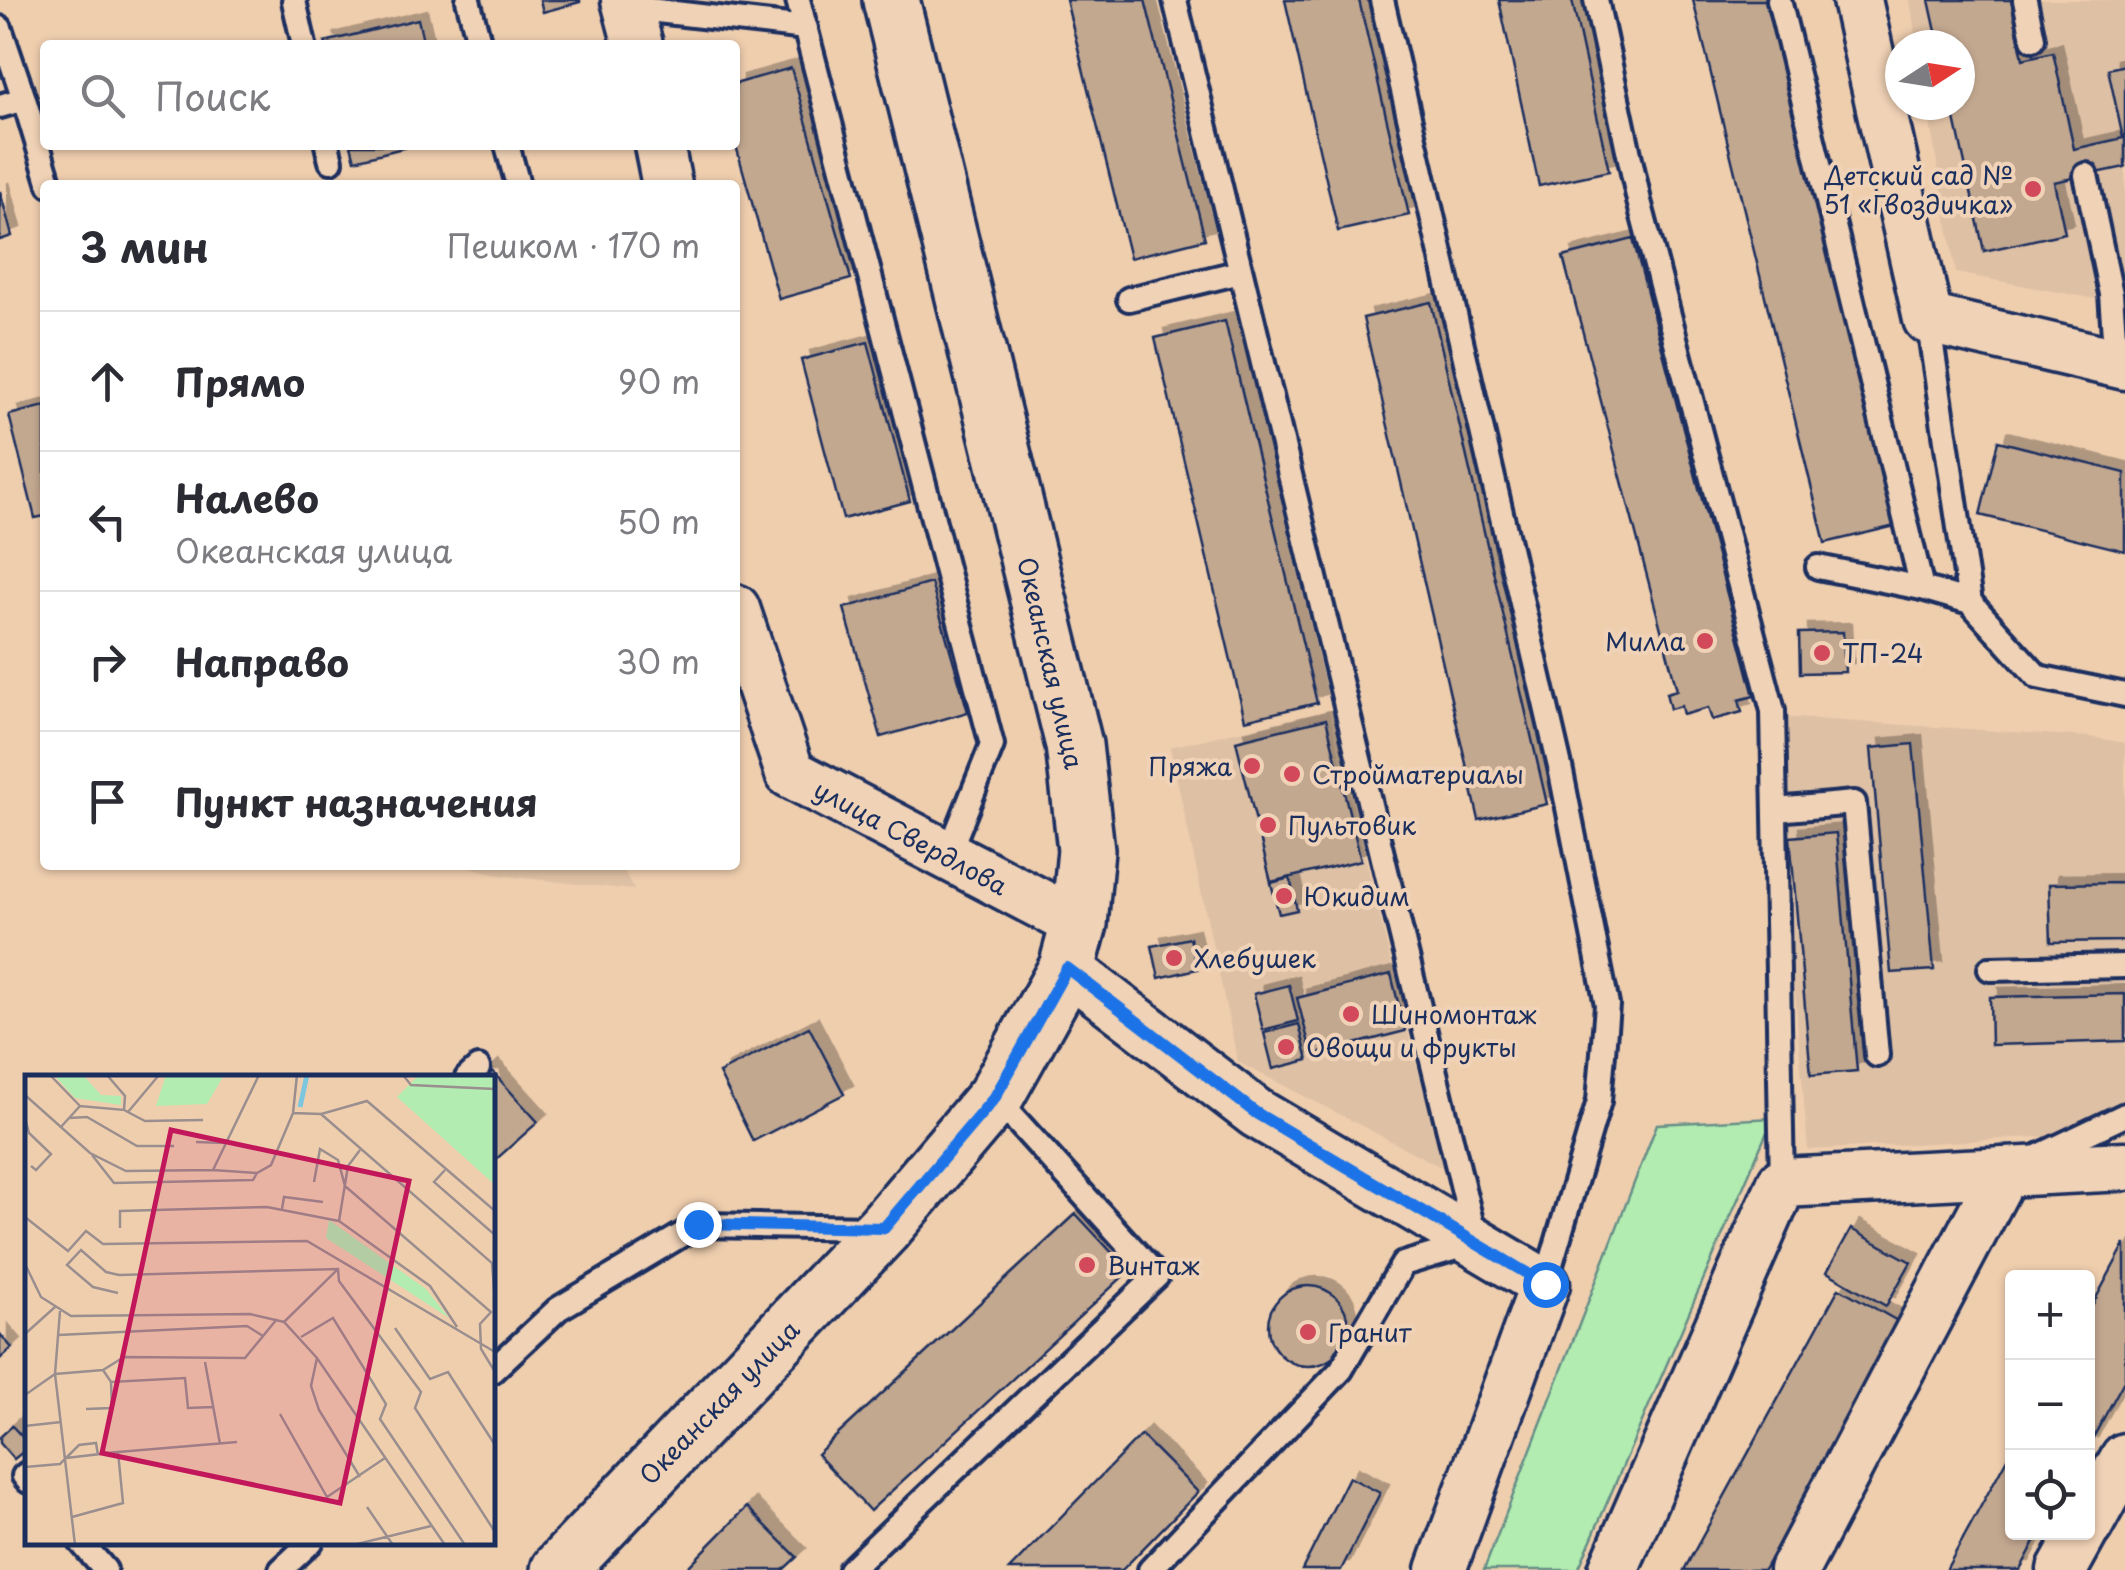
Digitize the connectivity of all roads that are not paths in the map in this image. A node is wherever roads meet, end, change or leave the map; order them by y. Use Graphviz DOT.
graph roads {
  1 [pos="295,0"];
  2 [pos="468,0"];
  3 [pos="798,0"];
  4 [pos="891,0"];
  5 [pos="1175,0"];
  6 [pos="1382,0"];
  7 [pos="1596,0"];
  8 [pos="1780,0"];
  9 [pos="1857,0"];
  10 [pos="2024,0"];
  11 [pos="632,18"];
  12 [pos="0,28"];
  13 [pos="806,28"];
  14 [pos="2033,39"];
  15 [pos="303,40"];
  16 [pos="479,40"];
  17 [pos="24,98"];
  18 [pos="0,106"];
  19 [pos="508,150"];
  20 [pos="660,150"];
  21 [pos="2086,175"];
  22 [pos="49,180"];
  23 [pos="517,180"];
  24 [pos="666,180"];
  25 [pos="1240,272"];
  26 [pos="1129,299"];
  27 [pos="1928,319"];
  28 [pos="2120,364"];
  29 [pos="1818,566"];
  30 [pos="1922,588"];
  31 [pos="1970,602"];
  32 [pos="740,624"];
  33 [pos="2125,695"];
  34 [pos="1776,810"];
  35 [pos="948,856"];
  36 [pos="1073,946"];
  37 [pos="2125,966"];
  38 [pos="1990,970"];
  39 [pos="1877,1055"];
  40 [pos="995,1097"];
  41 [pos="2125,1115"];
  42 [pos="2125,1166"];
  43 [pos="2004,1172"];
  44 [pos="1782,1183"];
  45 [pos="884,1228"];
  46 [pos="1476,1242"];
  47 [pos="1545,1284"];
  48 [pos="495,1368"];
  49 [pos="2125,1458"];
  50 [pos="2095,1512"];
  51 [pos="2079,1540"];
  52 [pos="84,1545"];
  53 [pos="307,1545"];
  54 [pos="105,1570"];
  55 [pos="282,1570"];
  56 [pos="560,1570"];
  57 [pos="850,1570"];
  58 [pos="1150,1570"];
  59 [pos="1441,1570"];
  60 [pos="1613,1570"];
  61 [pos="1794,1570"];
  62 [pos="2062,1570"];
  1 -- 15 [label="lane"];
  2 -- 16 [label="lane"];
  3 -- 13 [label="lane"];
  4 -- 36 [label="main road, Океанская улица"];
  5 -- 25 [label="lane"];
  6 -- 47 [label="lane"];
  7 -- 34 [label="lane"];
  8 -- 30 [label="lane"];
  9 -- 27 [label="street"];
  10 -- 14 [label="lane"];
  11 -- 13 [label="lane"];
  12 -- 17 [label="lane"];
  13 -- 35 [label="lane"];
  17 -- 18 [label="lane"];
  17 -- 22 [label="lane"];
  19 -- 23 [label="lane"];
  20 -- 24 [label="street"];
  21 -- 28 [label="lane"];
  25 -- 26 [label="lane"];
  25 -- 46 [label="lane"];
  27 -- 28 [label="street"];
  27 -- 31 [label="lane"];
  29 -- 30 [label="lane"];
  30 -- 31 [label="lane"];
  31 -- 33 [label="lane"];
  32 -- 35 [label="street, улица Свердлова"];
  34 -- 39 [label="lane"];
  34 -- 44 [label="lane"];
  35 -- 36 [label="street, улица Свердлова"];
  36 -- 40 [label="main road, Океанская улица"];
  36 -- 46 [label="street, улица Свердлова"];
  37 -- 38 [label="lane"];
  40 -- 45 [label="main road, Океанская улица"];
  40 -- 57 [label="lane"];
  41 -- 43 [label="lane"];
  42 -- 43 [label="street"];
  43 -- 44 [label="street"];
  43 -- 61 [label="street"];
  44 -- 60 [label="street"];
  45 -- 48 [label="lane"];
  45 -- 56 [label="main road, Океанская улица"];
  46 -- 47 [label="street, улица Свердлова"];
  46 -- 58 [label="lane"];
  47 -- 59 [label="street"];
  49 -- 50 [label="street"];
  51 -- 62 [label="street"];
  52 -- 54 [label="lane"];
  53 -- 55 [label="lane"];
}
